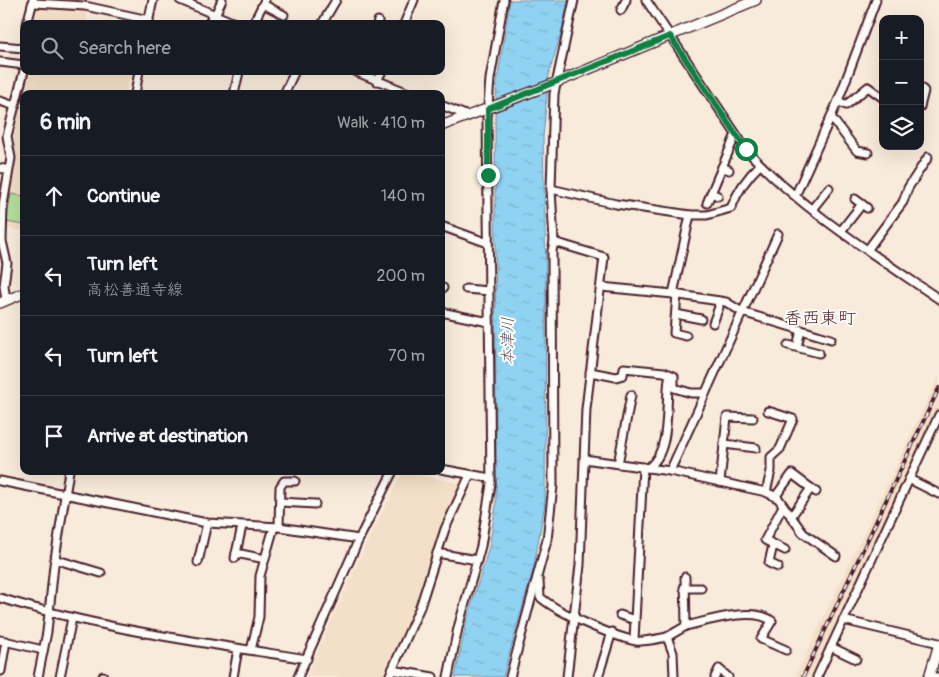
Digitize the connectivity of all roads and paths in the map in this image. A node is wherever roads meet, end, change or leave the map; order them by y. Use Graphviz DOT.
graph roads {
  1 [pos="153,0"];
  2 [pos="180,0"];
  3 [pos="222,0"];
  4 [pos="336,0"];
  5 [pos="414,0"];
  6 [pos="504,0"];
  7 [pos="574,0"];
  8 [pos="626,0"];
  9 [pos="646,0"];
  10 [pos="756,0"];
  11 [pos="876,0"];
  12 [pos="33,1"];
  13 [pos="264,2"];
  14 [pos="85,3"];
  15 [pos="621,10"];
  16 [pos="214,14"];
  17 [pos="284,15"];
  18 [pos="28,20"];
  19 [pos="142,20"];
  20 [pos="149,20"];
  21 [pos="211,20"];
  22 [pos="228,20"];
  23 [pos="255,20"];
  24 [pos="324,20"];
  25 [pos="406,20"];
  26 [pos="670,36"];
  27 [pos="0,46"];
  28 [pos="20,48"];
  29 [pos="0,62"];
  30 [pos="20,64"];
  31 [pos="23,75"];
  32 [pos="138,75"];
  33 [pos="237,75"];
  34 [pos="293,75"];
  35 [pos="363,75"];
  36 [pos="371,75"];
  37 [pos="379,75"];
  38 [pos="375,80"];
  39 [pos="553,84"];
  40 [pos="136,90"];
  41 [pos="235,90"];
  42 [pos="286,90"];
  43 [pos="401,90"];
  44 [pos="879,95"];
  45 [pos="838,101"];
  46 [pos="0,102"];
  47 [pos="15,106"];
  48 [pos="445,107"];
  49 [pos="490,108"];
  50 [pos="468,116"];
  51 [pos="831,117"];
  52 [pos="445,125"];
  53 [pos="736,134"];
  54 [pos="868,153"];
  55 [pos="928,157"];
  56 [pos="760,165"];
  57 [pos="0,168"];
  58 [pos="8,170"];
  59 [pos="551,188"];
  60 [pos="830,188"];
  61 [pos="796,194"];
  62 [pos="855,199"];
  63 [pos="707,203"];
  64 [pos="2,205"];
  65 [pos="813,208"];
  66 [pos="690,215"];
  67 [pos="445,227"];
  68 [pos="841,231"];
  69 [pos="778,234"];
  70 [pos="554,242"];
  71 [pos="488,243"];
  72 [pos="868,249"];
  73 [pos="2,253"];
  74 [pos="3,269"];
  75 [pos="2,285"];
  76 [pos="600,287"];
  77 [pos="466,289"];
  78 [pos="489,291"];
  79 [pos="675,294"];
  80 [pos="20,295"];
  81 [pos="939,299"];
  82 [pos="718,301"];
  83 [pos="3,302"];
  84 [pos="742,312"];
  85 [pos="445,313"];
  86 [pos="676,314"];
  87 [pos="702,319"];
  88 [pos="489,322"];
  89 [pos="713,323"];
  90 [pos="801,330"];
  91 [pos="686,336"];
  92 [pos="831,339"];
  93 [pos="788,345"];
  94 [pos="797,347"];
  95 [pos="819,353"];
  96 [pos="590,372"];
  97 [pos="670,376"];
  98 [pos="705,393"];
  99 [pos="631,395"];
  100 [pos="768,411"];
  101 [pos="939,415"];
  102 [pos="753,418"];
  103 [pos="724,444"];
  104 [pos="756,448"];
  105 [pos="584,459"];
  106 [pos="618,464"];
  107 [pos="645,467"];
  108 [pos="445,470"];
  109 [pos="670,471"];
  110 [pos="69,475"];
  111 [pos="390,475"];
  112 [pos="470,475"];
  113 [pos="490,478"];
  114 [pos="909,479"];
  115 [pos="0,481"];
  116 [pos="295,481"];
  117 [pos="720,482"];
  118 [pos="766,492"];
  119 [pos="65,494"];
  120 [pos="939,494"];
  121 [pos="775,497"];
  122 [pos="280,502"];
  123 [pos="315,504"];
  124 [pos="783,506"];
  125 [pos="791,516"];
  126 [pos="207,523"];
  127 [pos="242,526"];
  128 [pos="276,527"];
  129 [pos="359,539"];
  130 [pos="773,545"];
  131 [pos="785,550"];
  132 [pos="437,553"];
  133 [pos="836,556"];
  134 [pos="54,559"];
  135 [pos="265,559"];
  136 [pos="477,560"];
  137 [pos="198,562"];
  138 [pos="778,567"];
  139 [pos="539,572"];
  140 [pos="101,573"];
  141 [pos="685,577"];
  142 [pos="684,588"];
  143 [pos="700,588"];
  144 [pos="0,598"];
  145 [pos="49,613"];
  146 [pos="620,615"];
  147 [pos="72,618"];
  148 [pos="574,618"];
  149 [pos="635,620"];
  150 [pos="843,620"];
  151 [pos="686,626"];
  152 [pos="612,632"];
  153 [pos="667,637"];
  154 [pos="634,640"];
  155 [pos="3,641"];
  156 [pos="939,643"];
  157 [pos="830,647"];
  158 [pos="238,649"];
  159 [pos="43,650"];
  160 [pos="252,650"];
  161 [pos="786,650"];
  162 [pos="306,659"];
  163 [pos="856,659"];
  164 [pos="1,671"];
  165 [pos="390,674"];
  166 [pos="38,677"];
  167 [pos="60,677"];
  168 [pos="233,677"];
  169 [pos="298,677"];
  170 [pos="433,677"];
  171 [pos="448,677"];
  172 [pos="510,677"];
  173 [pos="567,677"];
  174 [pos="598,677"];
  175 [pos="674,677"];
  176 [pos="715,677"];
  177 [pos="728,677"];
  178 [pos="817,677"];
  179 [pos="929,677"];
  180 [pos="939,677"];
  1 -- 20 [label="street"];
  2 -- 16 [label="street"];
  3 -- 16 [label="street"];
  4 -- 24 [label="street"];
  5 -- 25 [label="street"];
  6 -- 49 [label="street"];
  7 -- 39 [label="street"];
  8 -- 15 [label="street"];
  9 -- 26 [label="street"];
  10 -- 26 [label="main road"];
  11 -- 45 [label="street"];
  12 -- 14 [label="street"];
  12 -- 18 [label="street"];
  13 -- 17 [label="street"];
  13 -- 23 [label="street"];
  14 -- 19 [label="street"];
  16 -- 21 [label="street"];
  16 -- 22 [label="street"];
  26 -- 39 [label="main road"];
  26 -- 53 [label="street"];
  27 -- 28 [label="street"];
  29 -- 30 [label="street"];
  31 -- 47 [label="street"];
  32 -- 40 [label="street"];
  33 -- 41 [label="street"];
  34 -- 42 [label="street"];
  35 -- 38 [label="street"];
  36 -- 38 [label="street"];
  37 -- 38 [label="street"];
  38 -- 43 [label="street"];
  39 -- 49 [label="main road"];
  39 -- 59 [label="street"];
  44 -- 45 [label="street"];
  45 -- 51 [label="street"];
  46 -- 47 [label="street"];
  47 -- 58 [label="street"];
  48 -- 50 [label="street"];
  49 -- 50 [label="main road"];
  49 -- 71 [label="street"];
  50 -- 52 [label="main road"];
  51 -- 54 [label="street"];
  51 -- 61 [label="street"];
  53 -- 56 [label="street"];
  53 -- 63 [label="street"];
  55 -- 72 [label="street"];
  56 -- 61 [label="street"];
  56 -- 66 [label="street"];
  57 -- 58 [label="street"];
  58 -- 64 [label="street"];
  59 -- 66 [label="street"];
  59 -- 70 [label="street"];
  60 -- 65 [label="street"];
  61 -- 65 [label="street"];
  62 -- 68 [label="street"];
  64 -- 73 [label="street"];
  65 -- 68 [label="street"];
  66 -- 79 [label="street"];
  67 -- 71 [label="street"];
  68 -- 72 [label="street"];
  69 -- 84 [label="street"];
  70 -- 76 [label="street"];
  70 -- 139 [label="street"];
  71 -- 78 [label="street"];
  72 -- 81 [label="street"];
  73 -- 74 [label="street"];
  74 -- 75 [label="street"];
  75 -- 83 [label="street"];
  76 -- 79 [label="street"];
  76 -- 96 [label="street"];
  77 -- 78 [label="street"];
  78 -- 88 [label="street"];
  79 -- 82 [label="street"];
  79 -- 86 [label="street"];
  80 -- 83 [label="main road"];
  82 -- 84 [label="street"];
  82 -- 89 [label="street"];
  84 -- 90 [label="street"];
  84 -- 98 [label="street"];
  85 -- 88 [label="street"];
  86 -- 87 [label="street"];
  86 -- 91 [label="street"];
  88 -- 113 [label="street"];
  90 -- 92 [label="street"];
  90 -- 94 [label="street"];
  93 -- 94 [label="street"];
  94 -- 95 [label="street"];
  96 -- 97 [label="street"];
  96 -- 105 [label="street"];
  97 -- 98 [label="street"];
  97 -- 107 [label="street"];
  98 -- 109 [label="street"];
  99 -- 106 [label="street"];
  100 -- 118 [label="street"];
  101 -- 114 [label="street"];
  102 -- 103 [label="street"];
  103 -- 104 [label="street"];
  103 -- 117 [label="street"];
  105 -- 106 [label="street"];
  105 -- 148 [label="street"];
  106 -- 107 [label="street"];
  107 -- 109 [label="street"];
  107 -- 149 [label="street"];
  108 -- 112 [label="street"];
  109 -- 117 [label="street"];
  110 -- 119 [label="street"];
  111 -- 129 [label="street"];
  112 -- 113 [label="street"];
  112 -- 132 [label="street"];
  113 -- 136 [label="street"];
  114 -- 120 [label="street"];
  114 -- 150 [label="street"];
  115 -- 119 [label="street"];
  116 -- 122 [label="street"];
  117 -- 118 [label="street"];
  118 -- 121 [label="street"];
  119 -- 126 [label="street"];
  119 -- 134 [label="street"];
  121 -- 124 [label="street"];
  121 -- 125 [label="street"];
  122 -- 123 [label="street"];
  122 -- 128 [label="street"];
  124 -- 125 [label="street"];
  124 -- 130 [label="street"];
  125 -- 133 [label="street"];
  126 -- 127 [label="street"];
  126 -- 137 [label="street"];
  127 -- 128 [label="street"];
  127 -- 135 [label="street"];
  128 -- 129 [label="street"];
  128 -- 135 [label="street"];
  129 -- 162 [label="street"];
  130 -- 131 [label="street"];
  130 -- 138 [label="street"];
  132 -- 136 [label="street"];
  132 -- 165 [label="street"];
  134 -- 140 [label="street"];
  134 -- 145 [label="street"];
  135 -- 160 [label="street"];
  136 -- 171 [label="street"];
  139 -- 148 [label="street"];
  139 -- 172 [label="street"];
  141 -- 142 [label="street"];
  142 -- 143 [label="street"];
  142 -- 151 [label="street"];
  144 -- 145 [label="street"];
  145 -- 147 [label="street"];
  145 -- 159 [label="street"];
  146 -- 149 [label="street"];
  147 -- 158 [label="street"];
  147 -- 167 [label="street"];
  148 -- 152 [label="street"];
  148 -- 173 [label="street"];
  149 -- 154 [label="street"];
  150 -- 156 [label="street"];
  150 -- 157 [label="street"];
  151 -- 153 [label="street"];
  151 -- 161 [label="street"];
  152 -- 154 [label="street"];
  152 -- 174 [label="street"];
  153 -- 154 [label="street"];
  153 -- 175 [label="street"];
  155 -- 159 [label="street"];
  155 -- 164 [label="street"];
  156 -- 179 [label="main road"];
  157 -- 163 [label="street"];
  157 -- 178 [label="street"];
  158 -- 160 [label="street"];
  158 -- 168 [label="street"];
  159 -- 166 [label="street"];
  160 -- 162 [label="street"];
  162 -- 169 [label="street"];
  165 -- 170 [label="street"];
  176 -- 177 [label="street"];
  179 -- 180 [label="street"];
}
